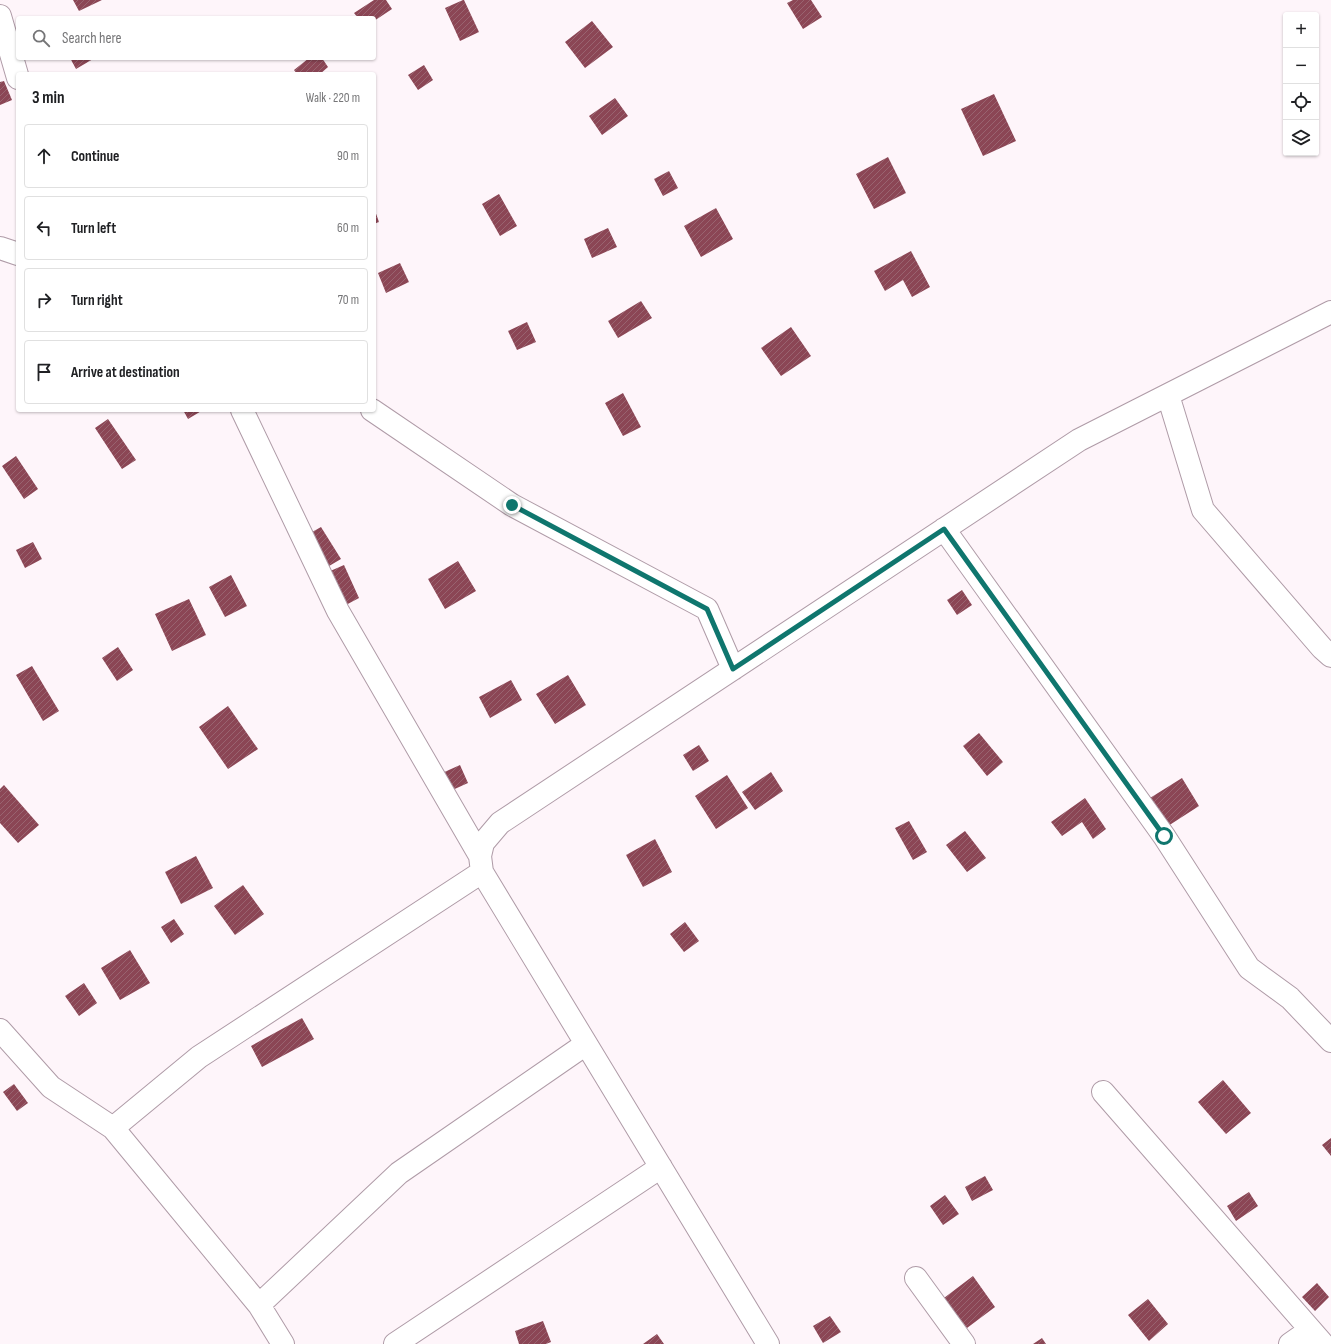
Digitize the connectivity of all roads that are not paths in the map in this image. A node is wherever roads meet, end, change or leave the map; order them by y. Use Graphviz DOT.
graph roads {
  1 [pos="0,16"];
  2 [pos="16,72"];
  3 [pos="0,248"];
  4 [pos="16,253"];
  5 [pos="1331,312"];
  6 [pos="1168,395"];
  7 [pos="243,412"];
  8 [pos="375,412"];
  9 [pos="944,529"];
  10 [pos="1331,656"];
  11 [pos="733,669"];
  12 [pos="481,864"];
  13 [pos="0,1030"];
  14 [pos="1331,1040"];
  15 [pos="586,1044"];
  16 [pos="1103,1092"];
  17 [pos="113,1128"];
  18 [pos="661,1167"];
  19 [pos="916,1278"];
  20 [pos="259,1305"];
  21 [pos="1316,1337"];
  22 [pos="283,1344"];
  23 [pos="395,1344"];
  24 [pos="768,1344"];
  25 [pos="964,1344"];
  26 [pos="1290,1344"];
  1 -- 2 [label="street"];
  3 -- 4 [label="street"];
  5 -- 6 [label="street"];
  6 -- 9 [label="street"];
  6 -- 10 [label="street"];
  7 -- 12 [label="street"];
  8 -- 11 [label="street"];
  9 -- 11 [label="street"];
  9 -- 14 [label="street"];
  11 -- 12 [label="street"];
  12 -- 15 [label="street"];
  12 -- 17 [label="street"];
  13 -- 17 [label="street"];
  15 -- 18 [label="street"];
  15 -- 20 [label="street"];
  16 -- 21 [label="street"];
  17 -- 20 [label="street"];
  18 -- 23 [label="street"];
  18 -- 24 [label="street"];
  19 -- 25 [label="street"];
  20 -- 22 [label="street"];
  21 -- 26 [label="street"];
}
